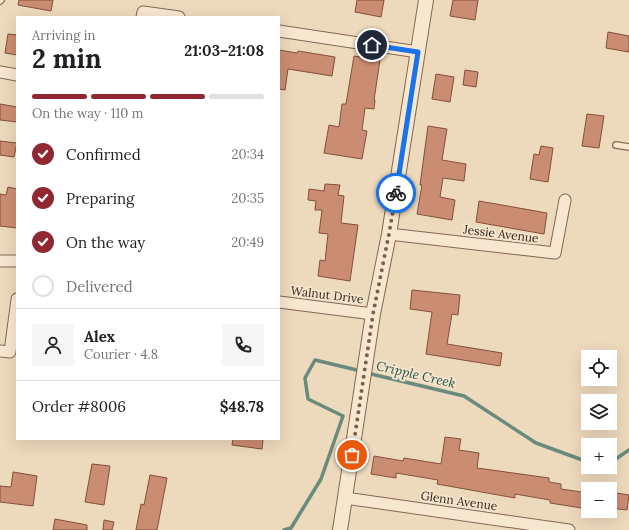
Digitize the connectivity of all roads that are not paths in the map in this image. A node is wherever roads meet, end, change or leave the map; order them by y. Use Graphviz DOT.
graph roads {
  1 [pos="426,0"];
  2 [pos="142,16"];
  3 [pos="172,16"];
  4 [pos="280,32"];
  5 [pos="418,52"];
  6 [pos="0,72"];
  7 [pos="16,75"];
  8 [pos="616,145"];
  9 [pos="629,147"];
  10 [pos="565,200"];
  11 [pos="389,234"];
  12 [pos="0,261"];
  13 [pos="16,261"];
  14 [pos="280,302"];
  15 [pos="16,307"];
  16 [pos="373,314"];
  17 [pos="0,351"];
  18 [pos="345,498"];
  19 [pos="340,530"];
  20 [pos="569,530"];
  1 -- 5 [label="street"];
  2 -- 3 [label="street"];
  4 -- 5 [label="street"];
  5 -- 11 [label="street"];
  6 -- 7 [label="street"];
  8 -- 9 [label="lane"];
  10 -- 11 [label="street, Jessie Avenue"];
  11 -- 16 [label="street"];
  12 -- 13 [label="street"];
  14 -- 16 [label="street, Walnut Drive"];
  15 -- 17 [label="street"];
  16 -- 18 [label="street"];
  18 -- 19 [label="street"];
  18 -- 20 [label="street, Glenn Avenue"];
}
